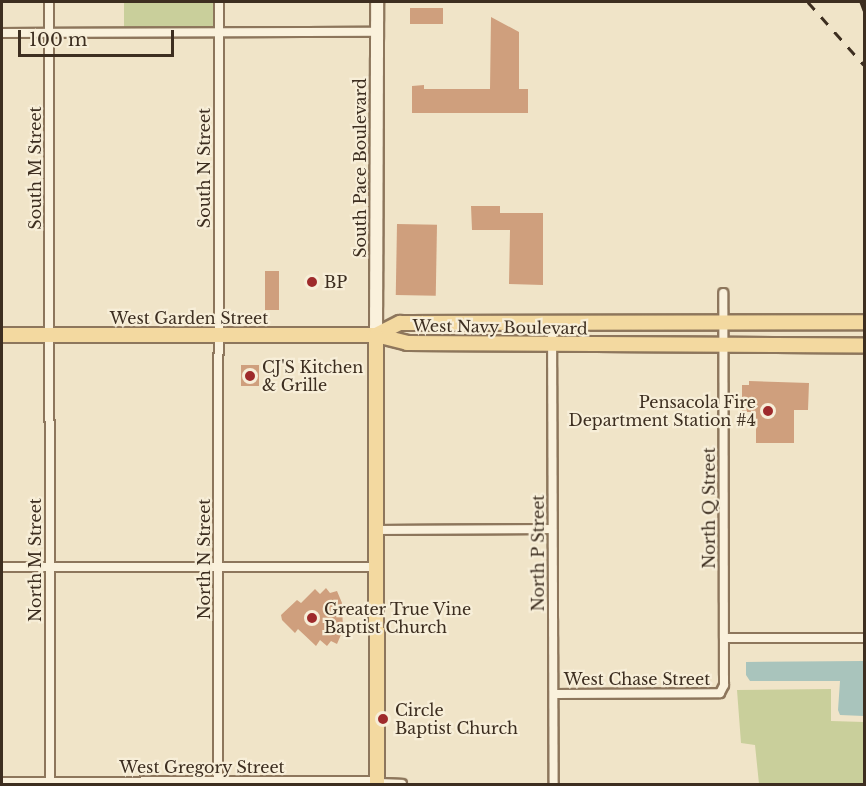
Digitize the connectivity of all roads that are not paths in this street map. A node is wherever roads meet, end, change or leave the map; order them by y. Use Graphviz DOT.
graph roads {
  1 [pos="49,2"];
  2 [pos="219,2"];
  3 [pos="377,2"];
  4 [pos="376,32"];
  5 [pos="2,33"];
  6 [pos="49,33"];
  7 [pos="219,33"];
  8 [pos="723,293"];
  9 [pos="552,322"];
  10 [pos="722,322"];
  11 [pos="864,322"];
  12 [pos="2,335"];
  13 [pos="50,335"];
  14 [pos="220,335"];
  15 [pos="376,335"];
  16 [pos="553,344"];
  17 [pos="723,345"];
  18 [pos="864,345"];
  19 [pos="552,529"];
  20 [pos="378,530"];
  21 [pos="218,566"];
  22 [pos="2,567"];
  23 [pos="50,567"];
  24 [pos="378,567"];
  25 [pos="725,638"];
  26 [pos="864,638"];
  27 [pos="720,693"];
  28 [pos="554,694"];
  29 [pos="2,784"];
  30 [pos="50,784"];
  31 [pos="218,784"];
  32 [pos="377,784"];
  33 [pos="402,784"];
  34 [pos="554,784"];
  1 -- 6 [label="street, South M Street"];
  2 -- 7 [label="street, South N Street"];
  3 -- 4 [label="street, South Pace Boulevard"];
  4 -- 7 [label="street"];
  4 -- 15 [label="street, South Pace Boulevard"];
  5 -- 6 [label="street"];
  6 -- 7 [label="street"];
  6 -- 13 [label="street, South M Street"];
  7 -- 14 [label="street, South N Street"];
  8 -- 10 [label="street, North Q Street"];
  9 -- 10 [label="main road, West Navy Boulevard"];
  9 -- 15 [label="main road, West Navy Boulevard"];
  9 -- 16 [label="street, North P Street"];
  10 -- 11 [label="main road, West Navy Boulevard"];
  10 -- 17 [label="street, North Q Street"];
  12 -- 13 [label="main road, West Garden Street"];
  13 -- 14 [label="main road, West Garden Street"];
  13 -- 23 [label="street, North M Street"];
  14 -- 15 [label="main road, West Garden Street"];
  14 -- 21 [label="street, North N Street"];
  15 -- 16 [label="main road, West Navy Boulevard"];
  15 -- 20 [label="main road"];
  16 -- 17 [label="main road, West Navy Boulevard"];
  16 -- 19 [label="street, North P Street"];
  17 -- 18 [label="main road, West Navy Boulevard"];
  17 -- 25 [label="street, North Q Street"];
  19 -- 20 [label="street"];
  19 -- 28 [label="street, North P Street"];
  20 -- 24 [label="main road"];
  21 -- 23 [label="street"];
  21 -- 24 [label="street"];
  21 -- 31 [label="street, North N Street"];
  22 -- 23 [label="street"];
  23 -- 30 [label="street, North M Street"];
  24 -- 32 [label="main road"];
  25 -- 26 [label="street"];
  25 -- 27 [label="street, North Q Street"];
  27 -- 28 [label="street, West Chase Street"];
  28 -- 34 [label="street, North P Street"];
  29 -- 30 [label="street, West Gregory Street"];
  30 -- 31 [label="street, West Gregory Street"];
  31 -- 32 [label="street, West Gregory Street"];
  32 -- 33 [label="street, West Gregory Street"];
}
